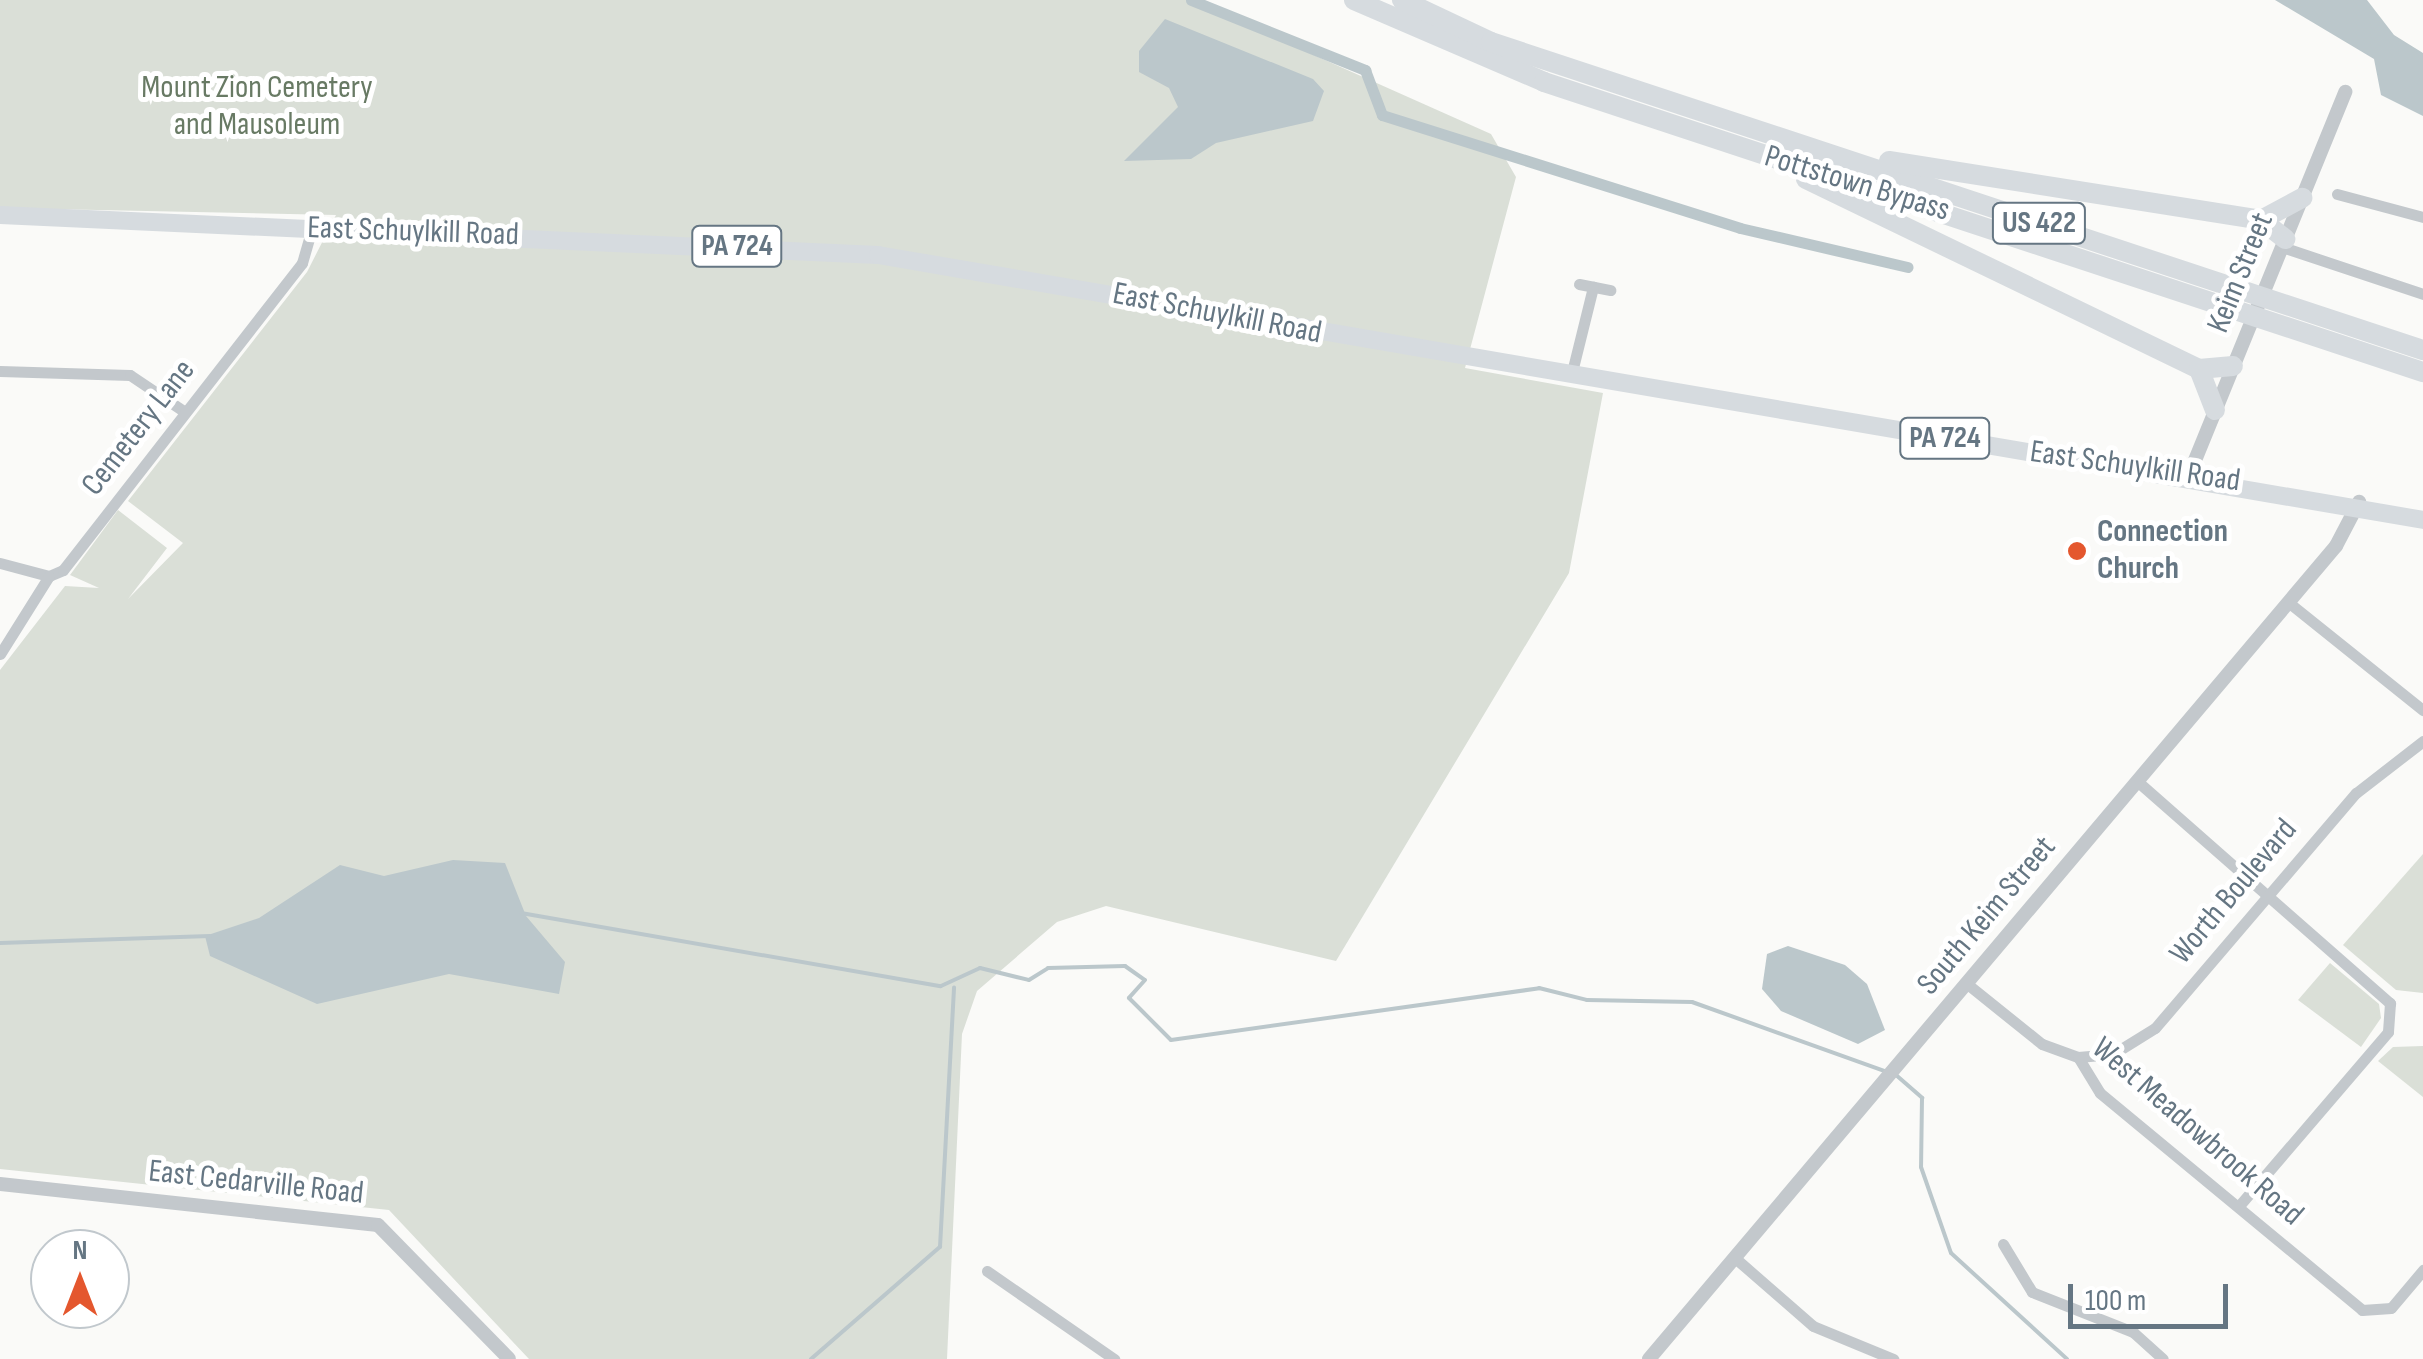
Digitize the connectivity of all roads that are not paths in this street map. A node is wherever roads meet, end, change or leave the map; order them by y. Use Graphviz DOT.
graph roads {
  1 [pos="1354,0"];
  2 [pos="1402,0"];
  3 [pos="2345,92"];
  4 [pos="1656,96"];
  5 [pos="1741,148"];
  6 [pos="2336,194"];
  7 [pos="2302,198"];
  8 [pos="0,214"];
  9 [pos="2423,216"];
  10 [pos="2260,220"];
  11 [pos="312,228"];
  12 [pos="2283,243"];
  13 [pos="1579,284"];
  14 [pos="1593,286"];
  15 [pos="1610,290"];
  16 [pos="2423,294"];
  17 [pos="2423,350"];
  18 [pos="2233,366"];
  19 [pos="2199,369"];
  20 [pos="0,371"];
  21 [pos="2423,372"];
  22 [pos="1570,376"];
  23 [pos="2215,410"];
  24 [pos="185,412"];
  25 [pos="2189,475"];
  26 [pos="2359,502"];
  27 [pos="2423,520"];
  28 [pos="0,563"];
  29 [pos="49,576"];
  30 [pos="2288,602"];
  31 [pos="0,654"];
  32 [pos="2423,710"];
  33 [pos="2423,741"];
  34 [pos="2137,782"];
  35 [pos="2267,895"];
  36 [pos="1966,983"];
  37 [pos="2078,1057"];
  38 [pos="0,1184"];
  39 [pos="2238,1206"];
  40 [pos="2003,1244"];
  41 [pos="1735,1258"];
  42 [pos="2423,1270"];
  43 [pos="987,1272"];
  44 [pos="509,1359"];
  45 [pos="1114,1359"];
  46 [pos="1649,1359"];
  47 [pos="1893,1359"];
  48 [pos="2164,1359"];
  1 -- 5 [label="highway, Pottstown Bypass / US 422"];
  2 -- 4 [label="highway, Pottstown Bypass / US 422"];
  3 -- 7 [label="street, Keim Street"];
  4 -- 10 [label="highway"];
  4 -- 17 [label="highway, Pottstown Bypass / US 422"];
  5 -- 19 [label="highway"];
  5 -- 21 [label="highway, Pottstown Bypass / US 422"];
  6 -- 9 [label="street"];
  7 -- 10 [label="highway"];
  7 -- 12 [label="street, Keim Street"];
  8 -- 11 [label="main road, East Schuylkill Road / PA 724"];
  10 -- 12 [label="highway"];
  11 -- 22 [label="main road, East Schuylkill Road / PA 724"];
  11 -- 24 [label="street, Cemetery Lane"];
  12 -- 16 [label="street"];
  12 -- 18 [label="street, Keim Street"];
  13 -- 14 [label="street"];
  14 -- 15 [label="street"];
  14 -- 22 [label="street"];
  18 -- 19 [label="highway"];
  18 -- 23 [label="street, Keim Street"];
  19 -- 23 [label="highway"];
  20 -- 24 [label="street"];
  22 -- 25 [label="main road, East Schuylkill Road / PA 724"];
  23 -- 25 [label="street, Keim Street"];
  24 -- 29 [label="street, Cemetery Lane"];
  25 -- 26 [label="main road, East Schuylkill Road / PA 724"];
  26 -- 27 [label="main road, East Schuylkill Road / PA 724"];
  26 -- 30 [label="street, South Keim Street"];
  28 -- 29 [label="street"];
  29 -- 31 [label="street, Cemetery Lane"];
  30 -- 32 [label="street"];
  30 -- 34 [label="street, South Keim Street"];
  33 -- 35 [label="street, Worth Boulevard"];
  34 -- 35 [label="street"];
  34 -- 36 [label="street, South Keim Street"];
  35 -- 37 [label="street, Worth Boulevard"];
  35 -- 39 [label="street"];
  36 -- 37 [label="street, West Meadowbrook Road"];
  36 -- 41 [label="street, South Keim Street"];
  37 -- 39 [label="street, West Meadowbrook Road"];
  38 -- 44 [label="street, East Cedarville Road"];
  39 -- 42 [label="street, West Meadowbrook Road"];
  40 -- 48 [label="street"];
  41 -- 46 [label="street, South Keim Street"];
  41 -- 47 [label="street"];
  43 -- 45 [label="street"];
}
